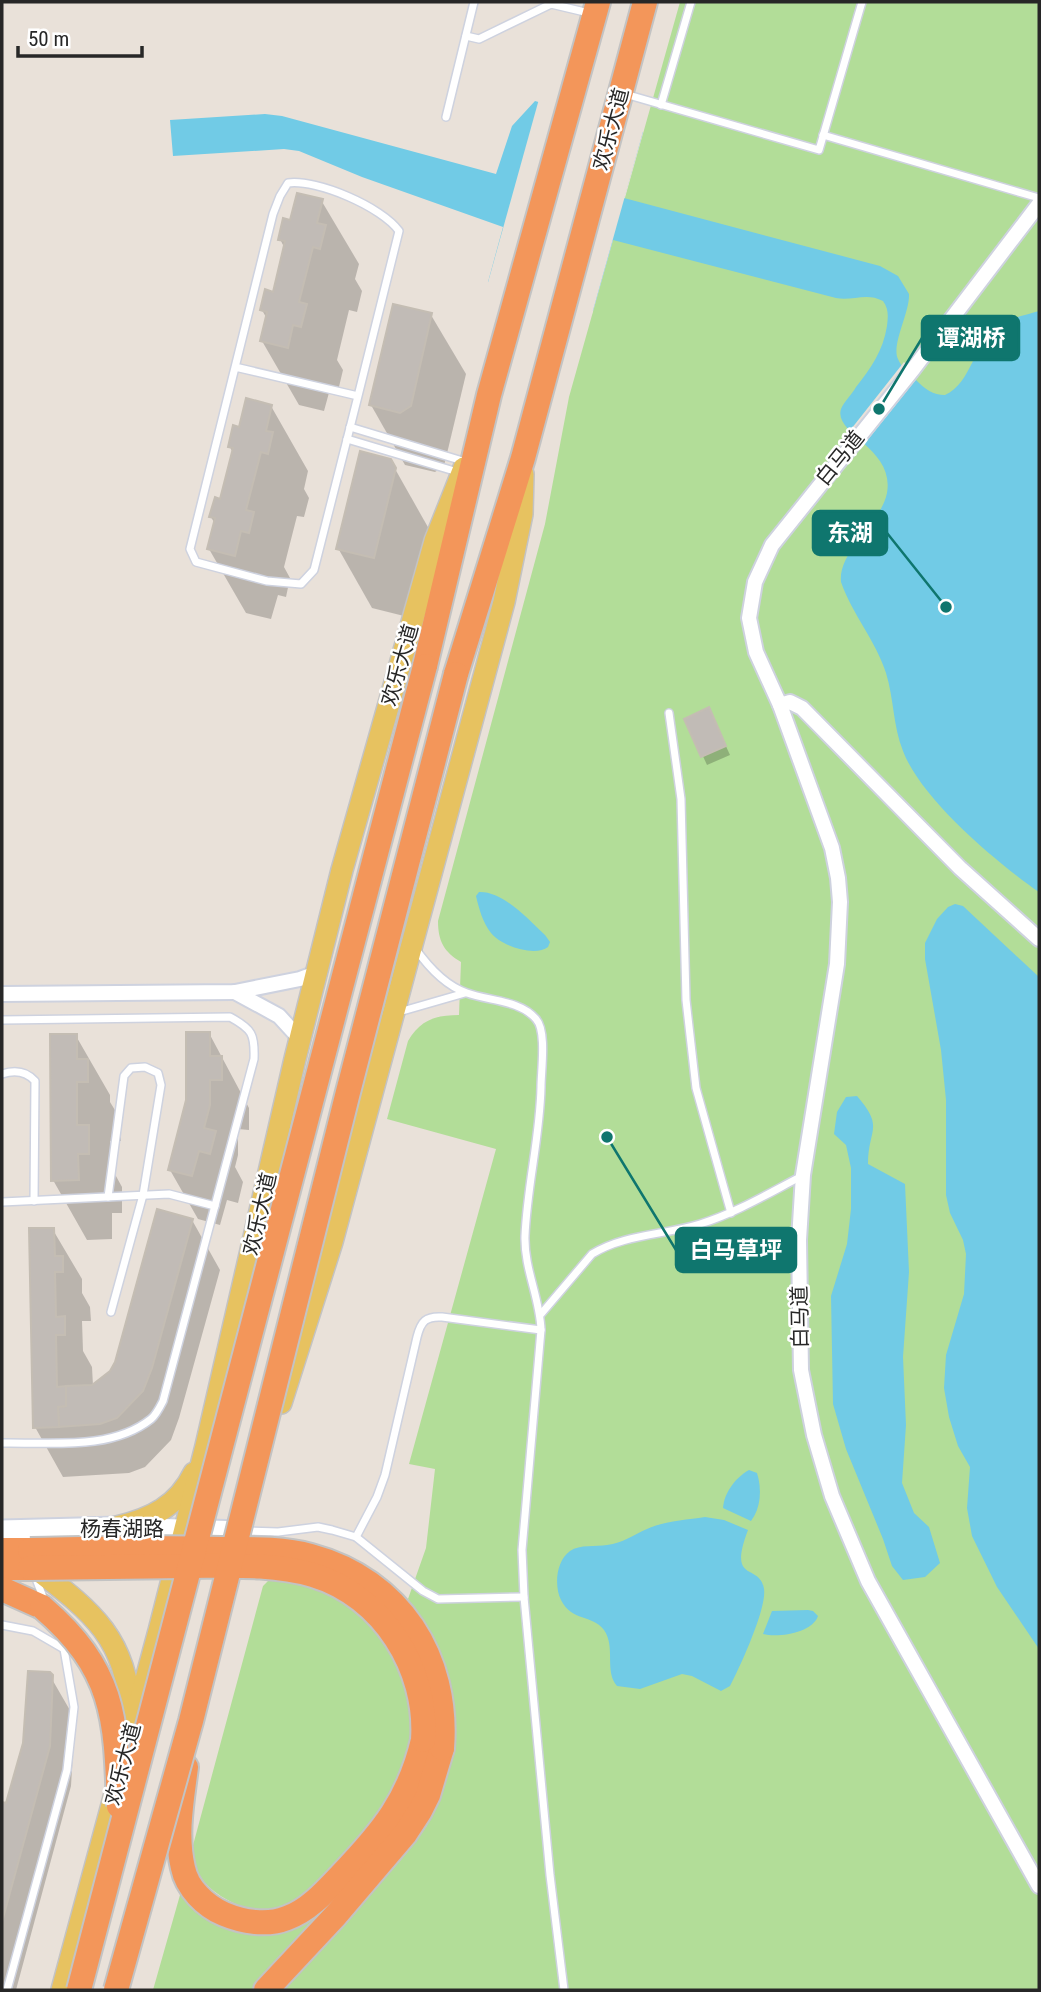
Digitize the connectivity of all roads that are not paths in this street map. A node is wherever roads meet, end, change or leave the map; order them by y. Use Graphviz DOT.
graph roads {
  1 [pos="474,2"];
  2 [pos="645,2"];
  3 [pos="691,2"];
  4 [pos="862,2"];
  5 [pos="596,8"];
  6 [pos="466,36"];
  7 [pos="618,105"];
  8 [pos="661,105"];
  9 [pos="446,117"];
  10 [pos="823,135"];
  11 [pos="1039,198"];
  12 [pos="1039,204"];
  13 [pos="235,367"];
  14 [pos="358,397"];
  15 [pos="350,427"];
  16 [pos="347,439"];
  17 [pos="523,458"];
  18 [pos="469,460"];
  19 [pos="780,705"];
  20 [pos="670,713"];
  21 [pos="1039,939"];
  22 [pos="413,944"];
  23 [pos="316,973"];
  24 [pos="235,992"];
  25 [pos="465,993"];
  26 [pos="2,994"];
  27 [pos="394,1013"];
  28 [pos="2,1020"];
  29 [pos="300,1039"];
  30 [pos="2,1074"];
  31 [pos="803,1175"];
  32 [pos="143,1195"];
  33 [pos="108,1198"];
  34 [pos="2,1202"];
  35 [pos="34,1202"];
  36 [pos="215,1206"];
  37 [pos="731,1213"];
  38 [pos="111,1312"];
  39 [pos="541,1314"];
  40 [pos="541,1331"];
  41 [pos="2,1443"];
  42 [pos="206,1446"];
  43 [pos="117,1527"];
  44 [pos="185,1529"];
  45 [pos="2,1530"];
  46 [pos="242,1531"];
  47 [pos="278,1532"];
  48 [pos="356,1537"];
  49 [pos="2,1550"];
  50 [pos="176,1562"];
  51 [pos="234,1563"];
  52 [pos="31,1565"];
  53 [pos="2,1566"];
  54 [pos="2,1589"];
  55 [pos="524,1597"];
  56 [pos="2,1625"];
  57 [pos="64,1649"];
  58 [pos="191,1721"];
  59 [pos="132,1734"];
  60 [pos="120,1835"];
  61 [pos="1039,1886"];
  62 [pos="7,1990"];
  63 [pos="62,1990"];
  64 [pos="79,1990"];
  65 [pos="114,1990"];
  66 [pos="266,1990"];
  67 [pos="564,1990"];
  1 -- 6 [label="lane"];
  2 -- 7 [label="highway, 欢乐大道"];
  3 -- 8 [label="lane"];
  4 -- 10 [label="lane"];
  5 -- 6 [label="lane"];
  5 -- 18 [label="highway, 欢乐大道"];
  6 -- 9 [label="lane"];
  7 -- 8 [label="lane"];
  7 -- 17 [label="highway, 欢乐大道"];
  8 -- 10 [label="lane"];
  10 -- 11 [label="lane"];
  12 -- 19 [label="street, 白马道"];
  13 -- 14 [label="lane"];
  13 -- 14 [label="lane"];
  13 -- 16 [label="lane"];
  14 -- 15 [label="lane"];
  15 -- 16 [label="lane"];
  15 -- 18 [label="lane"];
  16 -- 18 [label="lane"];
  17 -- 22 [label="main road, 欢乐大道"];
  17 -- 58 [label="highway, 欢乐大道, bridge"];
  18 -- 23 [label="main road, 欢乐大道"];
  18 -- 60 [label="highway, 欢乐大道, bridge"];
  19 -- 21 [label="street"];
  19 -- 31 [label="street, 白马道"];
  20 -- 37 [label="lane"];
  22 -- 25 [label="lane"];
  22 -- 27 [label="main road, 欢乐大道"];
  23 -- 24 [label="street"];
  23 -- 29 [label="main road, 欢乐大道"];
  24 -- 26 [label="street"];
  24 -- 29 [label="street"];
  25 -- 27 [label="lane"];
  25 -- 39 [label="lane"];
  27 -- 46 [label="main road, 欢乐大道"];
  28 -- 36 [label="lane"];
  29 -- 42 [label="main road, 欢乐大道"];
  30 -- 35 [label="lane"];
  31 -- 37 [label="lane"];
  31 -- 61 [label="street, 白马道"];
  32 -- 33 [label="lane"];
  32 -- 33 [label="lane"];
  32 -- 36 [label="lane"];
  32 -- 38 [label="lane"];
  33 -- 35 [label="lane"];
  34 -- 35 [label="lane"];
  36 -- 41 [label="lane"];
  37 -- 39 [label="lane"];
  39 -- 40 [label="lane"];
  40 -- 48 [label="lane"];
  40 -- 55 [label="lane"];
  42 -- 43 [label="main road"];
  42 -- 44 [label="main road, 欢乐大道"];
  43 -- 44 [label="main road, 杨春湖路"];
  43 -- 45 [label="main road, 杨春湖路"];
  44 -- 46 [label="main road, 杨春湖路"];
  44 -- 50 [label="main road, 欢乐大道"];
  46 -- 47 [label="lane"];
  46 -- 51 [label="main road, 欢乐大道"];
  47 -- 48 [label="lane"];
  47 -- 51 [label="lane"];
  48 -- 55 [label="lane"];
  49 -- 66 [label="highway, bridge"];
  50 -- 51 [label="main road, 杨春湖路"];
  50 -- 53 [label="main road, 杨春湖路"];
  50 -- 59 [label="main road, 欢乐大道"];
  51 -- 65 [label="main road, 欢乐大道"];
  52 -- 57 [label="lane"];
  52 -- 59 [label="main road"];
  53 -- 58 [label="highway, bridge"];
  54 -- 60 [label="highway, bridge"];
  55 -- 67 [label="lane"];
  56 -- 57 [label="lane"];
  57 -- 62 [label="lane"];
  58 -- 65 [label="highway, 欢乐大道, bridge"];
  59 -- 63 [label="main road, 欢乐大道"];
  60 -- 64 [label="highway, 欢乐大道, bridge"];
}
